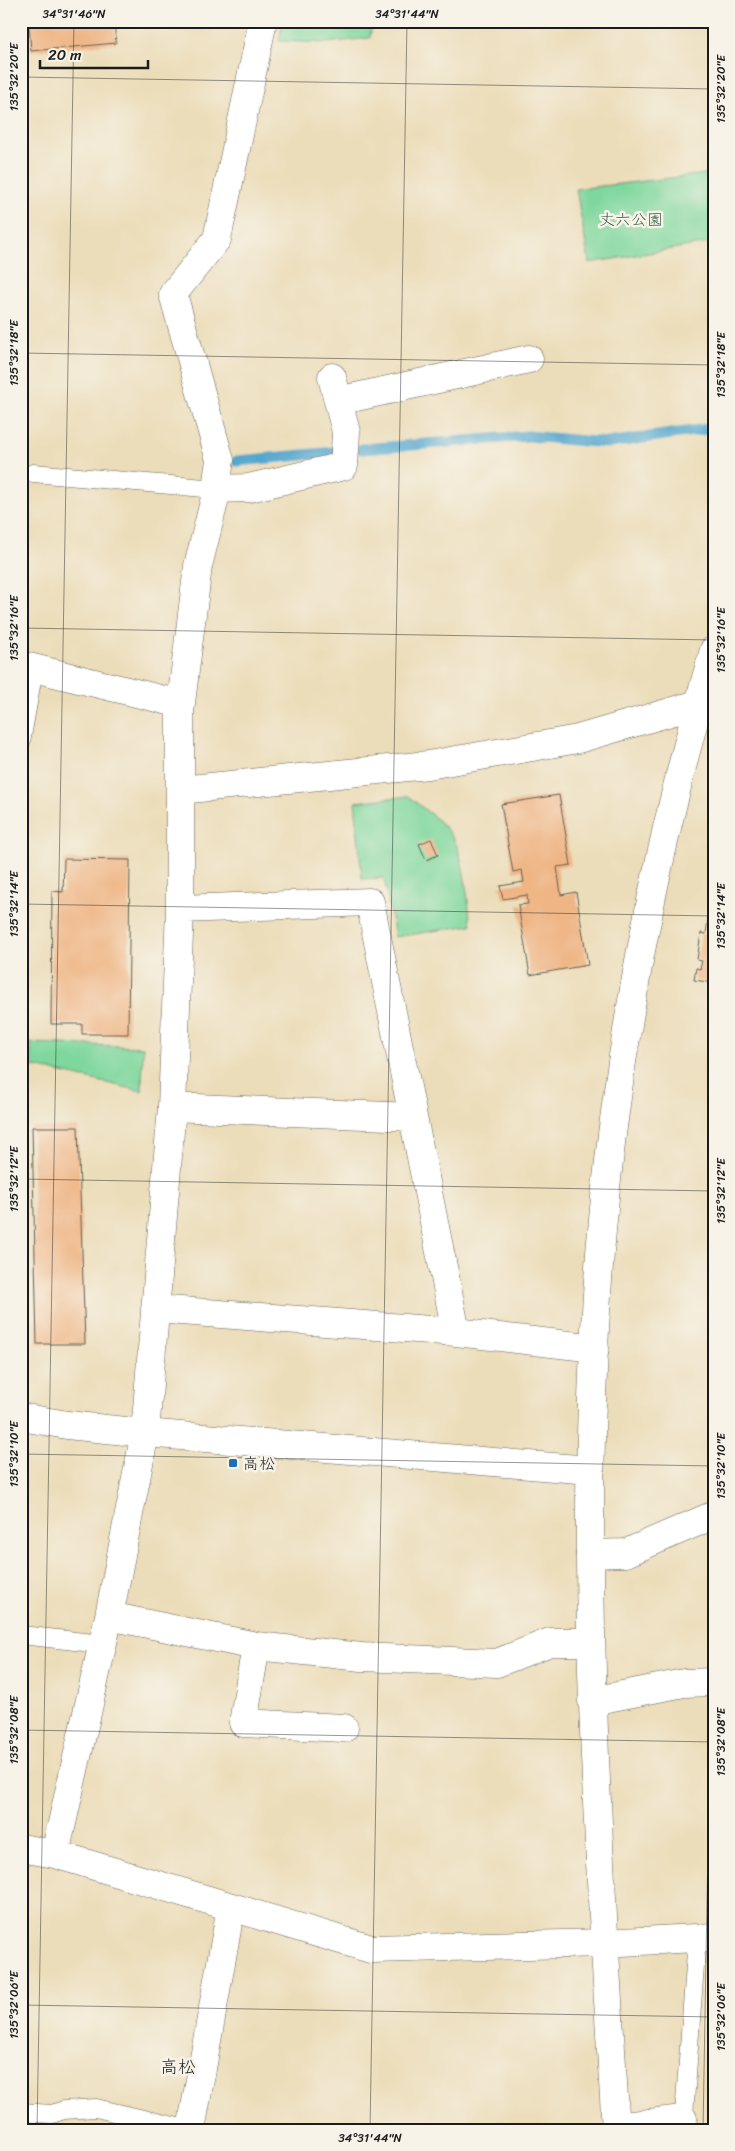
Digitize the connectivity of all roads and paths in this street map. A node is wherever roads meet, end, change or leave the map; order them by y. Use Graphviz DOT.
graph roads {
  1 [pos="263,21"];
  2 [pos="529,359"];
  3 [pos="34,473"];
  4 [pos="216,489"];
  5 [pos="714,650"];
  6 [pos="28,667"];
  7 [pos="706,703"];
  8 [pos="181,704"];
  9 [pos="21,742"];
  10 [pos="180,790"];
  11 [pos="180,909"];
  12 [pos="172,1107"];
  13 [pos="413,1117"];
  14 [pos="156,1308"];
  15 [pos="456,1332"];
  16 [pos="595,1348"];
  17 [pos="21,1417"];
  18 [pos="145,1433"];
  19 [pos="590,1470"];
  20 [pos="714,1515"];
  21 [pos="590,1554"];
  22 [pos="109,1616"];
  23 [pos="21,1635"];
  24 [pos="590,1642"];
  25 [pos="102,1644"];
  26 [pos="256,1646"];
  27 [pos="714,1682"];
  28 [pos="592,1701"];
  29 [pos="344,1728"];
  30 [pos="21,1848"];
  31 [pos="55,1854"];
  32 [pos="231,1907"];
  33 [pos="706,1938"];
  34 [pos="604,1944"];
  35 [pos="21,2112"];
  36 [pos="683,2124"];
  37 [pos="616,2128"];
  38 [pos="191,2130"];
  1 -- 4 [label="street"];
  2 -- 4 [label="street"];
  3 -- 4 [label="lane"];
  4 -- 8 [label="street"];
  5 -- 7 [label="street"];
  6 -- 8 [label="street"];
  6 -- 9 [label="lane"];
  7 -- 10 [label="street"];
  7 -- 16 [label="street"];
  8 -- 10 [label="street"];
  10 -- 11 [label="street"];
  11 -- 12 [label="street"];
  11 -- 13 [label="street"];
  12 -- 13 [label="street"];
  12 -- 14 [label="street"];
  13 -- 15 [label="street"];
  14 -- 15 [label="street"];
  14 -- 18 [label="street"];
  15 -- 16 [label="street"];
  16 -- 19 [label="street"];
  17 -- 18 [label="street"];
  18 -- 19 [label="street"];
  18 -- 22 [label="street"];
  19 -- 21 [label="street"];
  20 -- 21 [label="street"];
  21 -- 24 [label="street"];
  22 -- 25 [label="street"];
  22 -- 26 [label="street"];
  23 -- 25 [label="lane"];
  24 -- 26 [label="street"];
  24 -- 28 [label="street"];
  25 -- 31 [label="street"];
  26 -- 29 [label="street"];
  27 -- 28 [label="street"];
  28 -- 34 [label="street"];
  30 -- 31 [label="street"];
  31 -- 32 [label="street"];
  32 -- 34 [label="street"];
  32 -- 38 [label="street"];
  33 -- 34 [label="street"];
  33 -- 36 [label="lane"];
  34 -- 37 [label="street"];
  35 -- 38 [label="lane"];
  36 -- 37 [label="street"];
}
